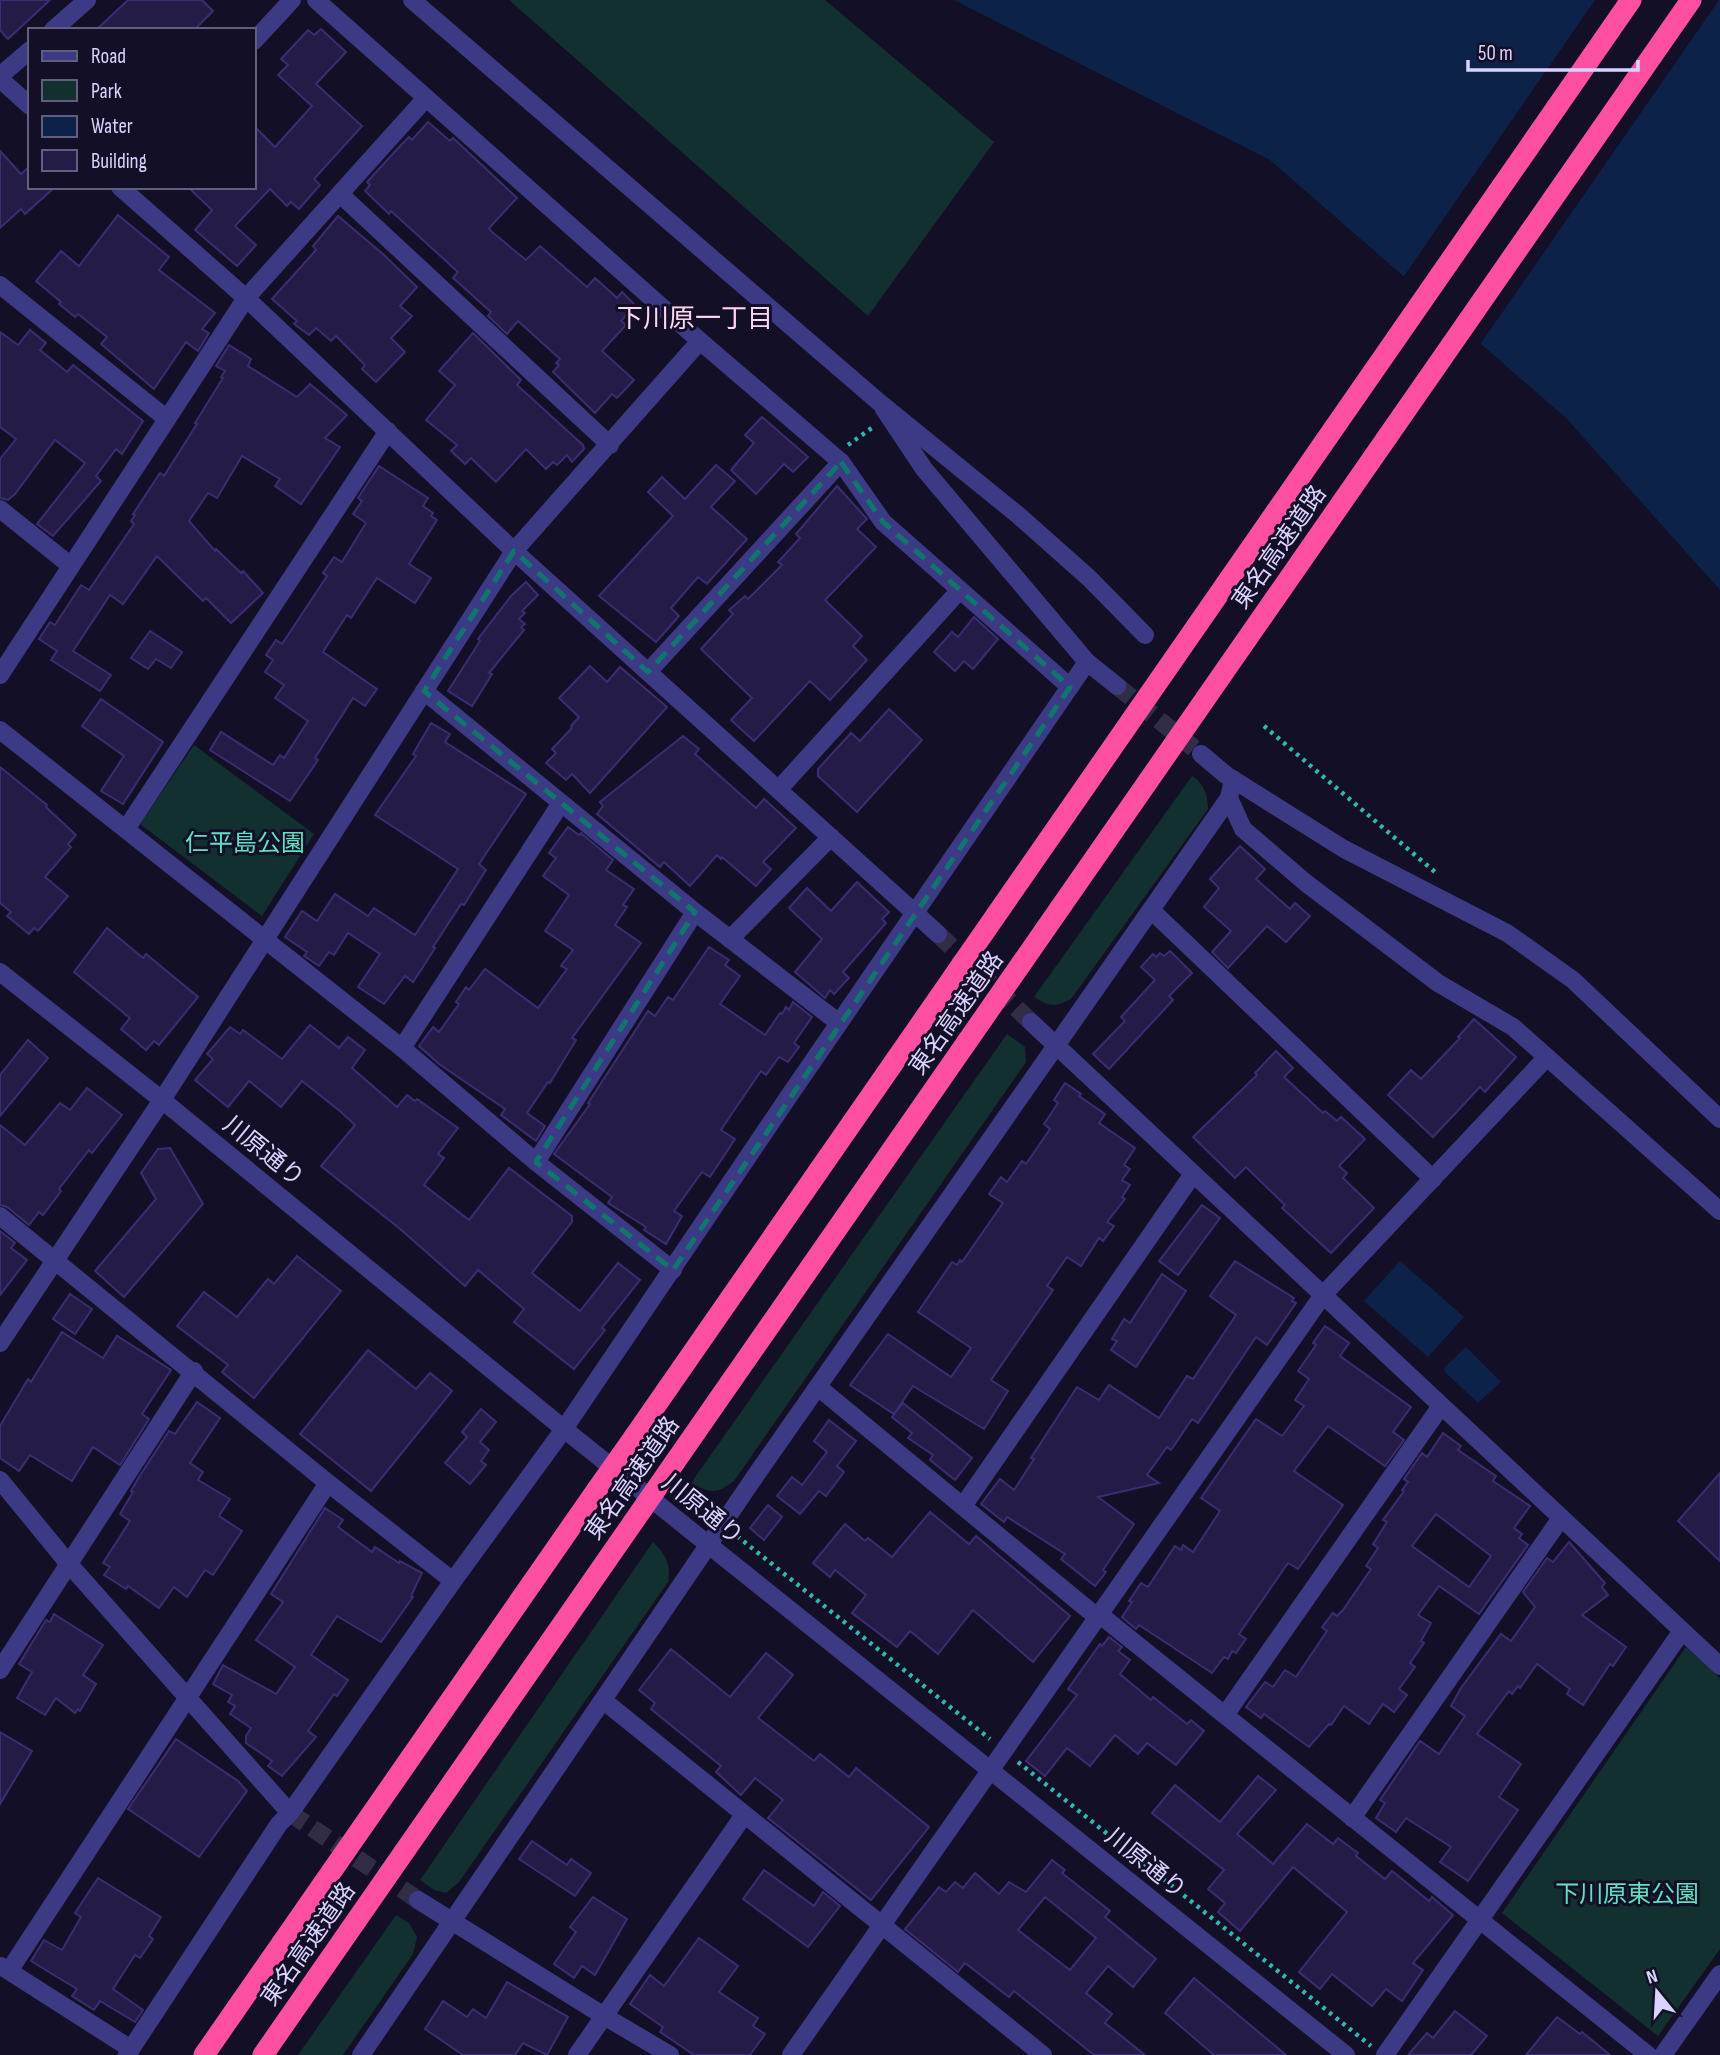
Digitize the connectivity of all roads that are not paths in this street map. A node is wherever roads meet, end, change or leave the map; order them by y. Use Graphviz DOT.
graph roads {
  1 [pos="87,0"];
  2 [pos="292,0"];
  3 [pos="316,0"];
  4 [pos="412,0"];
  5 [pos="1631,0"];
  6 [pos="1691,0"];
  7 [pos="55,28"];
  8 [pos="256,39"];
  9 [pos="28,51"];
  10 [pos="3,70"];
  11 [pos="426,98"];
  12 [pos="28,103"];
  13 [pos="122,189"];
  14 [pos="341,195"];
  15 [pos="0,285"];
  16 [pos="246,298"];
  17 [pos="700,341"];
  18 [pos="884,410"];
  19 [pos="167,419"];
  20 [pos="388,431"];
  21 [pos="610,445"];
  22 [pos="837,459"];
  23 [pos="0,509"];
  24 [pos="514,551"];
  25 [pos="71,566"];
  26 [pos="959,591"];
  27 [pos="1145,635"];
  28 [pos="1087,662"];
  29 [pos="648,672"];
  30 [pos="0,675"];
  31 [pos="1116,686"];
  32 [pos="1070,687"];
  33 [pos="424,691"];
  34 [pos="0,730"];
  35 [pos="1201,754"];
  36 [pos="1233,779"];
  37 [pos="779,789"];
  38 [pos="1229,798"];
  39 [pos="561,803"];
  40 [pos="126,829"];
  41 [pos="831,836"];
  42 [pos="1151,910"];
  43 [pos="695,912"];
  44 [pos="915,913"];
  45 [pos="938,933"];
  46 [pos="730,939"];
  47 [pos="265,941"];
  48 [pos="0,972"];
  49 [pos="1031,1022"];
  50 [pos="839,1023"];
  51 [pos="1056,1046"];
  52 [pos="402,1048"];
  53 [pos="1547,1057"];
  54 [pos="162,1100"];
  55 [pos="1720,1119"];
  56 [pos="536,1161"];
  57 [pos="1193,1174"];
  58 [pos="1433,1180"];
  59 [pos="1720,1211"];
  60 [pos="0,1216"];
  61 [pos="55,1260"];
  62 [pos="673,1270"];
  63 [pos="1323,1295"];
  64 [pos="0,1343"];
  65 [pos="194,1371"];
  66 [pos="818,1387"];
  67 [pos="1441,1406"];
  68 [pos="564,1429"];
  69 [pos="0,1480"];
  70 [pos="328,1483"];
  71 [pos="963,1506"];
  72 [pos="1561,1518"];
  73 [pos="709,1545"];
  74 [pos="68,1563"];
  75 [pos="453,1581"];
  76 [pos="1098,1616"];
  77 [pos="1682,1631"];
  78 [pos="1720,1666"];
  79 [pos="0,1670"];
  80 [pos="189,1698"];
  81 [pos="604,1701"];
  82 [pos="1225,1715"];
  83 [pos="989,1770"];
  84 [pos="290,1813"];
  85 [pos="744,1815"];
  86 [pos="1352,1818"];
  87 [pos="418,1900"];
  88 [pos="1480,1920"];
  89 [pos="452,1922"];
  90 [pos="881,1925"];
  91 [pos="5,1968"];
  92 [pos="1720,1974"];
  93 [pos="604,2017"];
  94 [pos="1379,2051"];
  95 [pos="129,2052"];
  96 [pos="204,2055"];
  97 [pos="263,2055"];
  98 [pos="361,2055"];
  99 [pos="577,2055"];
  100 [pos="670,2055"];
  101 [pos="791,2055"];
  102 [pos="1043,2055"];
  103 [pos="1346,2055"];
  104 [pos="1648,2055"];
  105 [pos="1663,2055"];
  1 -- 7 [label="street"];
  2 -- 8 [label="street"];
  3 -- 11 [label="street"];
  4 -- 18 [label="street"];
  5 -- 96 [label="highway, 東名高速道路, bridge"];
  6 -- 97 [label="highway, 東名高速道路, bridge"];
  9 -- 10 [label="street"];
  10 -- 12 [label="street"];
  11 -- 14 [label="street"];
  11 -- 17 [label="street"];
  13 -- 16 [label="street"];
  14 -- 16 [label="street"];
  14 -- 21 [label="street"];
  15 -- 19 [label="street"];
  16 -- 19 [label="street"];
  16 -- 20 [label="street"];
  17 -- 21 [label="street"];
  17 -- 22 [label="street"];
  18 -- 27 [label="street"];
  18 -- 28 [label="street"];
  19 -- 25 [label="street"];
  20 -- 24 [label="street"];
  20 -- 40 [label="street"];
  21 -- 24 [label="street"];
  22 -- 26 [label="street"];
  22 -- 29 [label="street"];
  23 -- 25 [label="street"];
  24 -- 29 [label="street"];
  24 -- 33 [label="street"];
  25 -- 30 [label="street"];
  26 -- 32 [label="street"];
  26 -- 37 [label="street"];
  28 -- 31 [label="street"];
  28 -- 32 [label="street"];
  29 -- 37 [label="street"];
  32 -- 44 [label="street"];
  33 -- 39 [label="street"];
  33 -- 47 [label="street"];
  34 -- 40 [label="street"];
  35 -- 36 [label="street"];
  36 -- 38 [label="street"];
  36 -- 55 [label="street"];
  37 -- 41 [label="street"];
  38 -- 42 [label="street"];
  38 -- 53 [label="street"];
  39 -- 43 [label="street"];
  39 -- 52 [label="street"];
  40 -- 47 [label="street"];
  41 -- 44 [label="street"];
  41 -- 46 [label="street"];
  42 -- 51 [label="street"];
  42 -- 58 [label="street"];
  43 -- 46 [label="street"];
  43 -- 56 [label="street"];
  44 -- 45 [label="street"];
  44 -- 50 [label="street"];
  46 -- 50 [label="street"];
  47 -- 52 [label="street"];
  47 -- 54 [label="street"];
  48 -- 54 [label="street, 川原通り"];
  49 -- 51 [label="street"];
  50 -- 62 [label="street"];
  51 -- 57 [label="street"];
  51 -- 66 [label="street"];
  52 -- 56 [label="street"];
  53 -- 58 [label="street"];
  53 -- 59 [label="street"];
  54 -- 61 [label="street"];
  54 -- 68 [label="street, 川原通り"];
  56 -- 62 [label="street"];
  57 -- 63 [label="street"];
  57 -- 71 [label="street"];
  58 -- 63 [label="street"];
  60 -- 61 [label="street"];
  61 -- 64 [label="street"];
  61 -- 65 [label="street"];
  62 -- 68 [label="street"];
  63 -- 67 [label="street"];
  63 -- 76 [label="street"];
  65 -- 70 [label="street"];
  65 -- 74 [label="street"];
  66 -- 71 [label="street"];
  66 -- 73 [label="street"];
  67 -- 72 [label="street"];
  67 -- 82 [label="street"];
  68 -- 73 [label="street, 川原通り"];
  68 -- 75 [label="street"];
  69 -- 74 [label="street"];
  70 -- 75 [label="street"];
  70 -- 80 [label="street"];
  71 -- 76 [label="street"];
  72 -- 77 [label="street"];
  72 -- 86 [label="street"];
  73 -- 81 [label="street"];
  73 -- 83 [label="street, 川原通り"];
  74 -- 79 [label="street"];
  74 -- 80 [label="street"];
  75 -- 84 [label="street"];
  76 -- 82 [label="street"];
  76 -- 83 [label="street"];
  77 -- 78 [label="street"];
  77 -- 88 [label="street"];
  80 -- 84 [label="street"];
  80 -- 91 [label="street"];
  81 -- 85 [label="street"];
  81 -- 89 [label="street"];
  82 -- 86 [label="street"];
  83 -- 90 [label="street"];
  83 -- 103 [label="street, 川原通り"];
  84 -- 95 [label="street"];
  85 -- 90 [label="street"];
  85 -- 93 [label="street"];
  86 -- 88 [label="street"];
  87 -- 89 [label="street"];
  88 -- 94 [label="street"];
  88 -- 104 [label="street"];
  89 -- 93 [label="street"];
  89 -- 98 [label="street"];
  90 -- 101 [label="street"];
  90 -- 102 [label="street"];
  91 -- 95 [label="street"];
  92 -- 105 [label="street"];
  93 -- 99 [label="street"];
  93 -- 100 [label="street"];
}
